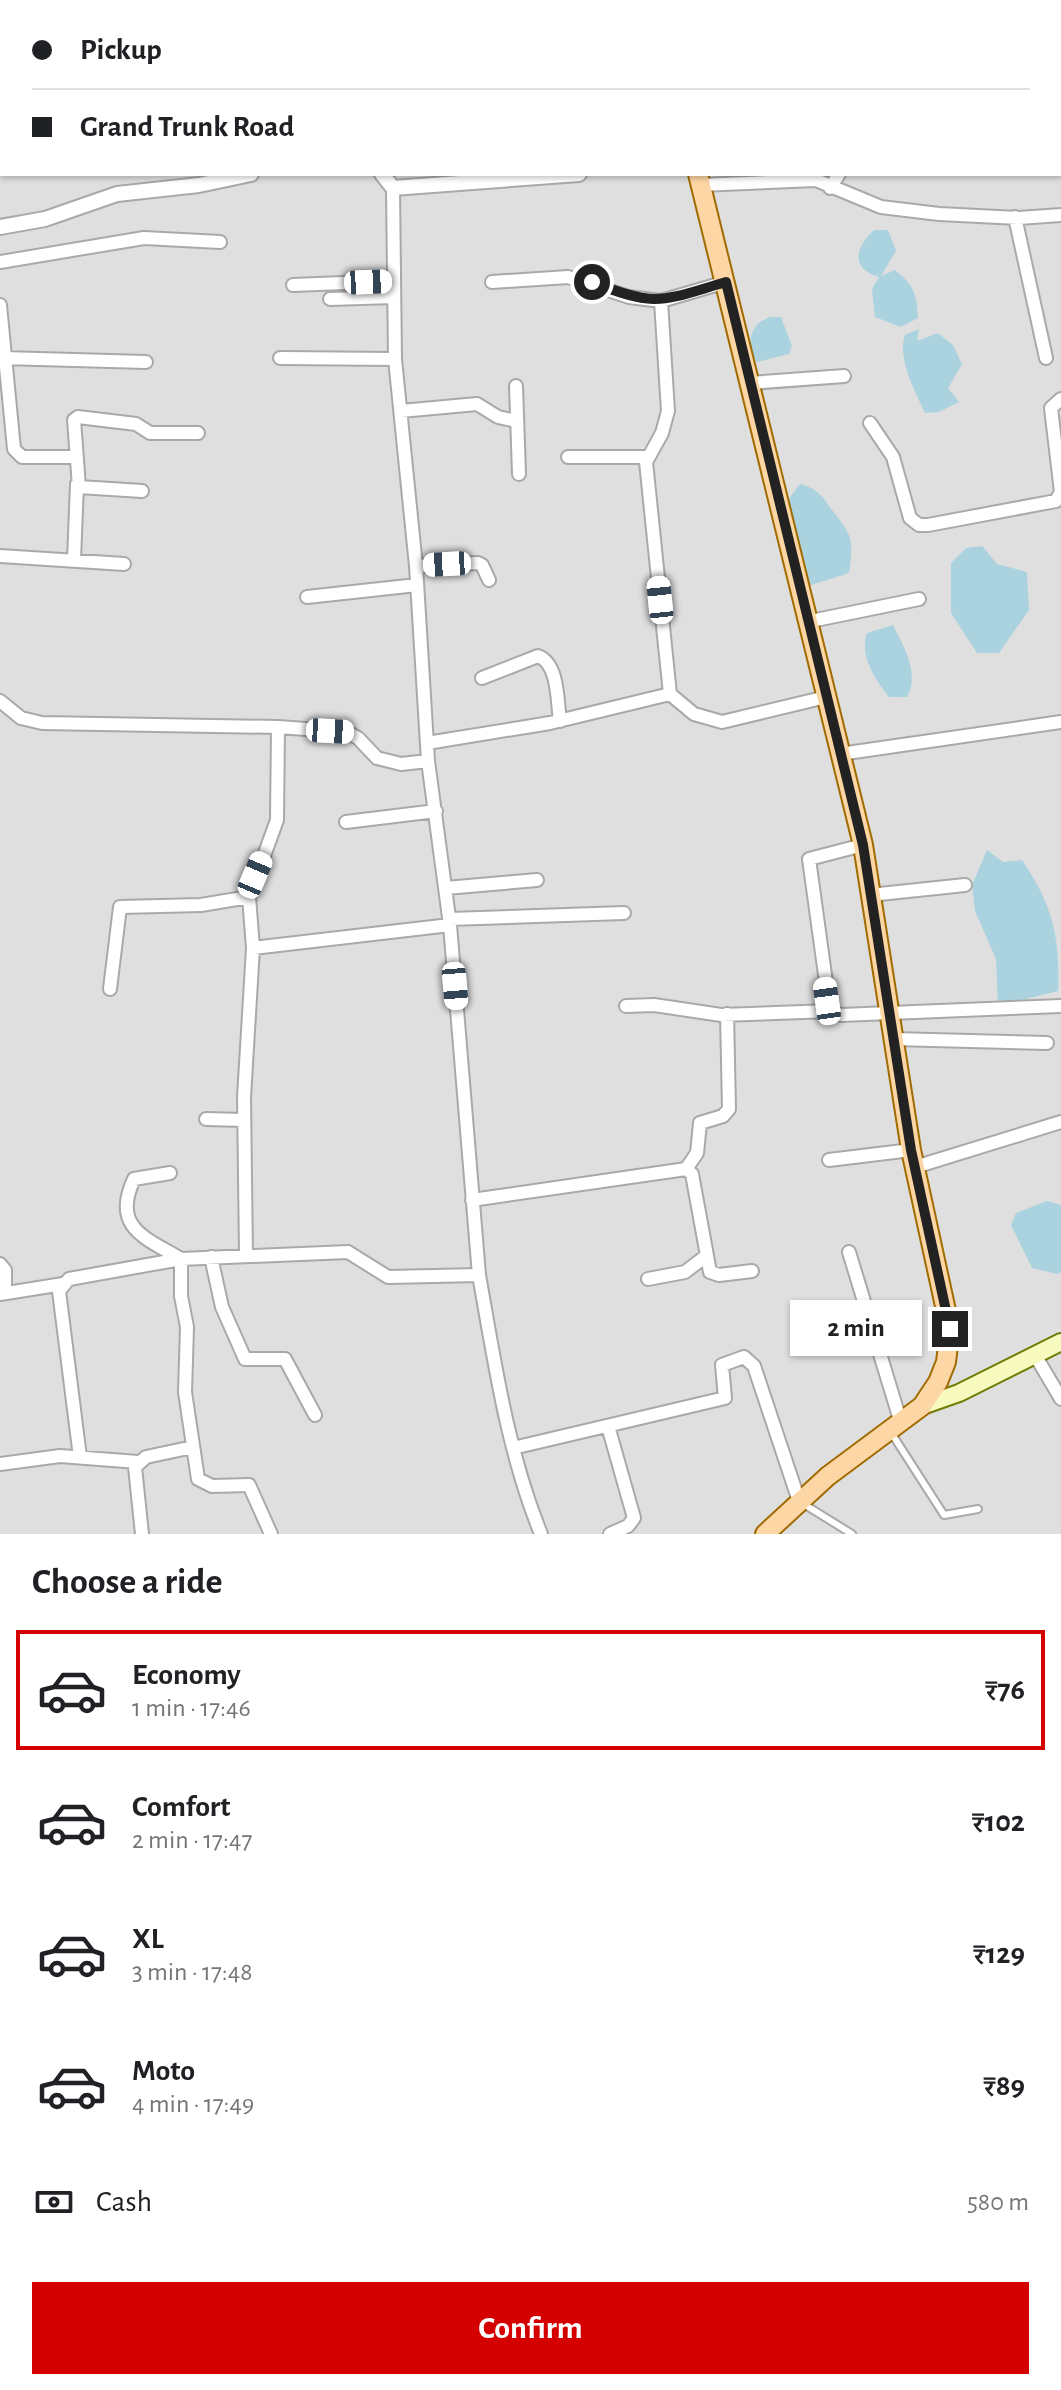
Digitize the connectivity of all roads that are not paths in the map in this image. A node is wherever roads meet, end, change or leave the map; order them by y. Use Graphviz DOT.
graph roads {
  1 [pos="230,176"];
  2 [pos="384,176"];
  3 [pos="531,176"];
  4 [pos="838,176"];
  5 [pos="198,179"];
  6 [pos="460,179"];
  7 [pos="699,180"];
  8 [pos="393,188"];
  9 [pos="830,188"];
  10 [pos="1061,215"];
  11 [pos="1015,217"];
  12 [pos="0,227"];
  13 [pos="220,242"];
  14 [pos="0,262"];
  15 [pos="394,281"];
  16 [pos="492,282"];
  17 [pos="726,282"];
  18 [pos="293,285"];
  19 [pos="394,297"];
  20 [pos="330,299"];
  21 [pos="661,301"];
  22 [pos="0,305"];
  23 [pos="4,358"];
  24 [pos="280,358"];
  25 [pos="1046,358"];
  26 [pos="395,359"];
  27 [pos="146,362"];
  28 [pos="844,376"];
  29 [pos="750,383"];
  30 [pos="516,386"];
  31 [pos="1061,399"];
  32 [pos="401,411"];
  33 [pos="516,421"];
  34 [pos="870,423"];
  35 [pos="198,433"];
  36 [pos="75,457"];
  37 [pos="568,457"];
  38 [pos="648,457"];
  39 [pos="519,474"];
  40 [pos="77,484"];
  41 [pos="142,491"];
  42 [pos="0,556"];
  43 [pos="74,560"];
  44 [pos="124,564"];
  45 [pos="416,566"];
  46 [pos="489,580"];
  47 [pos="417,585"];
  48 [pos="307,597"];
  49 [pos="919,599"];
  50 [pos="806,622"];
  51 [pos="482,678"];
  52 [pos="670,694"];
  53 [pos="826,697"];
  54 [pos="0,701"];
  55 [pos="560,721"];
  56 [pos="1061,722"];
  57 [pos="278,727"];
  58 [pos="427,743"];
  59 [pos="840,754"];
  60 [pos="428,761"];
  61 [pos="436,811"];
  62 [pos="346,822"];
  63 [pos="863,845"];
  64 [pos="537,880"];
  65 [pos="965,885"];
  66 [pos="446,888"];
  67 [pos="870,895"];
  68 [pos="249,897"];
  69 [pos="624,913"];
  70 [pos="450,922"];
  71 [pos="253,948"];
  72 [pos="110,989"];
  73 [pos="626,1006"];
  74 [pos="1061,1006"];
  75 [pos="830,1011"];
  76 [pos="888,1011"];
  77 [pos="727,1014"];
  78 [pos="893,1039"];
  79 [pos="1047,1043"];
  80 [pos="206,1119"];
  81 [pos="244,1120"];
  82 [pos="1061,1122"];
  83 [pos="913,1158"];
  84 [pos="829,1160"];
  85 [pos="686,1169"];
  86 [pos="170,1173"];
  87 [pos="472,1200"];
  88 [pos="849,1252"];
  89 [pos="246,1255"];
  90 [pos="706,1256"];
  91 [pos="211,1257"];
  92 [pos="181,1259"];
  93 [pos="0,1264"];
  94 [pos="752,1271"];
  95 [pos="479,1275"];
  96 [pos="648,1279"];
  97 [pos="63,1284"];
  98 [pos="3,1293"];
  99 [pos="1061,1342"];
  100 [pos="1035,1355"];
  101 [pos="1061,1399"];
  102 [pos="922,1406"];
  103 [pos="315,1415"];
  104 [pos="608,1426"];
  105 [pos="896,1427"];
  106 [pos="193,1447"];
  107 [pos="513,1448"];
  108 [pos="80,1457"];
  109 [pos="138,1462"];
  110 [pos="0,1464"];
  111 [pos="799,1501"];
  112 [pos="978,1509"];
  113 [pos="142,1534"];
  114 [pos="271,1534"];
  115 [pos="541,1534"];
  116 [pos="610,1534"];
  117 [pos="765,1534"];
  118 [pos="852,1534"];
  1 -- 5 [label="street"];
  2 -- 8 [label="street"];
  3 -- 6 [label="street"];
  4 -- 9 [label="street"];
  5 -- 12 [label="street"];
  6 -- 8 [label="street"];
  7 -- 9 [label="street"];
  7 -- 17 [label="main road"];
  8 -- 15 [label="street"];
  9 -- 11 [label="street"];
  10 -- 11 [label="street"];
  11 -- 25 [label="street"];
  13 -- 14 [label="street"];
  15 -- 18 [label="street"];
  15 -- 19 [label="street"];
  16 -- 21 [label="street"];
  17 -- 21 [label="street"];
  17 -- 29 [label="main road"];
  19 -- 20 [label="street"];
  19 -- 26 [label="street"];
  21 -- 38 [label="street"];
  22 -- 23 [label="street"];
  23 -- 27 [label="street"];
  23 -- 36 [label="street"];
  24 -- 26 [label="street"];
  26 -- 32 [label="street"];
  28 -- 29 [label="street"];
  29 -- 50 [label="main road"];
  30 -- 33 [label="street"];
  31 -- 34 [label="street"];
  32 -- 33 [label="street"];
  32 -- 45 [label="street"];
  33 -- 39 [label="street"];
  35 -- 36 [label="street"];
  36 -- 40 [label="street"];
  37 -- 38 [label="street"];
  38 -- 52 [label="street"];
  40 -- 41 [label="street"];
  40 -- 43 [label="street"];
  42 -- 43 [label="street"];
  43 -- 44 [label="street"];
  45 -- 46 [label="street"];
  45 -- 47 [label="street"];
  47 -- 48 [label="street"];
  47 -- 58 [label="street"];
  49 -- 50 [label="street"];
  50 -- 53 [label="main road"];
  51 -- 55 [label="street"];
  52 -- 53 [label="street"];
  52 -- 55 [label="street"];
  53 -- 59 [label="main road"];
  54 -- 57 [label="street"];
  55 -- 58 [label="street"];
  56 -- 59 [label="street"];
  57 -- 60 [label="street"];
  57 -- 68 [label="street"];
  58 -- 60 [label="street"];
  59 -- 63 [label="main road"];
  60 -- 61 [label="street"];
  61 -- 62 [label="street"];
  61 -- 66 [label="street"];
  63 -- 67 [label="main road"];
  63 -- 75 [label="street"];
  64 -- 66 [label="street"];
  65 -- 67 [label="street"];
  66 -- 70 [label="street"];
  67 -- 76 [label="main road"];
  68 -- 71 [label="street"];
  68 -- 72 [label="street"];
  69 -- 70 [label="street"];
  70 -- 71 [label="street"];
  70 -- 87 [label="street"];
  71 -- 81 [label="street"];
  73 -- 77 [label="street"];
  74 -- 76 [label="street"];
  75 -- 76 [label="street"];
  75 -- 77 [label="street"];
  76 -- 78 [label="main road"];
  77 -- 85 [label="street"];
  78 -- 79 [label="street"];
  78 -- 83 [label="main road"];
  80 -- 81 [label="street"];
  81 -- 89 [label="street"];
  82 -- 83 [label="street"];
  83 -- 84 [label="street"];
  83 -- 102 [label="main road"];
  85 -- 87 [label="street"];
  85 -- 90 [label="street"];
  86 -- 92 [label="street"];
  87 -- 95 [label="street"];
  88 -- 105 [label="street"];
  89 -- 91 [label="street"];
  89 -- 95 [label="street"];
  90 -- 94 [label="street"];
  90 -- 96 [label="street"];
  91 -- 92 [label="street"];
  91 -- 103 [label="street"];
  92 -- 97 [label="street"];
  92 -- 106 [label="street"];
  93 -- 98 [label="street"];
  95 -- 107 [label="street"];
  97 -- 98 [label="street"];
  97 -- 108 [label="street"];
  99 -- 100 [label="main road"];
  100 -- 101 [label="street"];
  100 -- 102 [label="main road"];
  102 -- 105 [label="main road"];
  104 -- 107 [label="street"];
  104 -- 111 [label="street"];
  104 -- 116 [label="street"];
  105 -- 111 [label="main road"];
  105 -- 112 [label="lane"];
  106 -- 109 [label="street"];
  106 -- 114 [label="street"];
  107 -- 115 [label="street"];
  108 -- 109 [label="street"];
  108 -- 110 [label="street"];
  109 -- 113 [label="street"];
  111 -- 117 [label="main road"];
  111 -- 118 [label="lane"];
}
